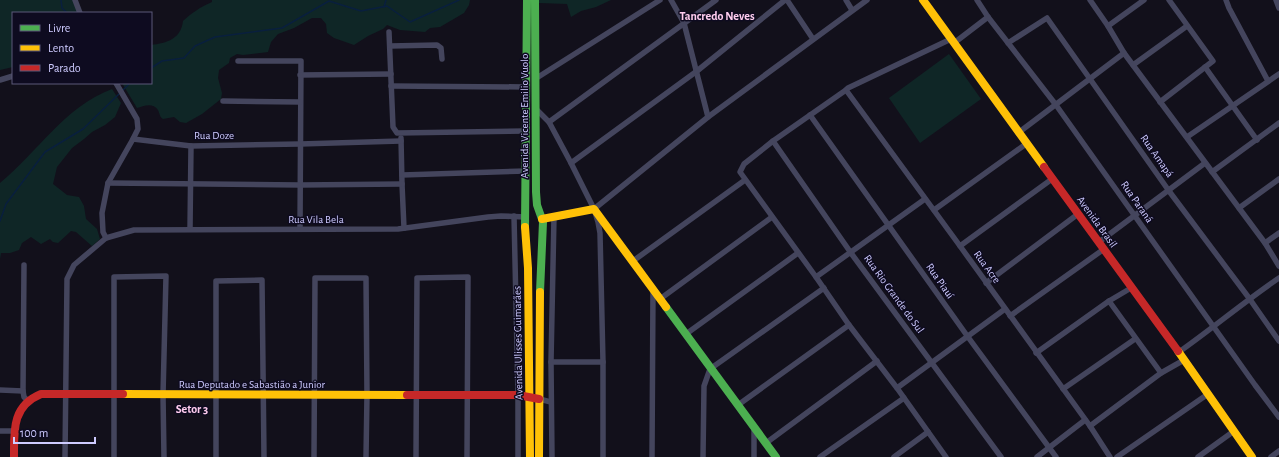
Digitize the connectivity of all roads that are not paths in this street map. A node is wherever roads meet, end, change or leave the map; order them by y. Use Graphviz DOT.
graph roads {
  1 [pos="75,0"];
  2 [pos="527,0"];
  3 [pos="535,0"];
  4 [pos="660,0"];
  5 [pos="671,0"];
  6 [pos="716,0"];
  7 [pos="786,0"];
  8 [pos="846,0"];
  9 [pos="867,0"];
  10 [pos="923,0"];
  11 [pos="977,0"];
  12 [pos="1090,0"];
  13 [pos="1144,0"];
  14 [pos="1169,0"];
  15 [pos="1226,0"];
  16 [pos="1276,0"];
  17 [pos="1279,8"];
  18 [pos="852,10"];
  19 [pos="80,12"];
  20 [pos="988,17"];
  21 [pos="684,23"];
  22 [pos="1108,26"];
  23 [pos="1187,26"];
  24 [pos="389,32"];
  25 [pos="814,38"];
  26 [pos="953,41"];
  27 [pos="1008,43"];
  28 [pos="390,46"];
  29 [pos="1124,52"];
  30 [pos="442,59"];
  31 [pos="238,61"];
  32 [pos="1133,65"];
  33 [pos="1205,67"];
  34 [pos="697,71"];
  35 [pos="391,74"];
  36 [pos="1279,74"];
  37 [pos="300,75"];
  38 [pos="12,76"];
  39 [pos="1090,78"];
  40 [pos="535,79"];
  41 [pos="0,80"];
  42 [pos="1268,81"];
  43 [pos="118,86"];
  44 [pos="391,86"];
  45 [pos="526,87"];
  46 [pos="846,90"];
  47 [pos="223,101"];
  48 [pos="300,102"];
  49 [pos="1160,102"];
  50 [pos="1056,105"];
  51 [pos="1232,105"];
  52 [pos="535,108"];
  53 [pos="810,115"];
  54 [pos="708,117"];
  55 [pos="549,122"];
  56 [pos="1279,123"];
  57 [pos="526,131"];
  58 [pos="401,133"];
  59 [pos="1018,133"];
  60 [pos="1187,137"];
  61 [pos="133,139"];
  62 [pos="1257,140"];
  63 [pos="401,141"];
  64 [pos="773,141"];
  65 [pos="300,144"];
  66 [pos="1026,144"];
  67 [pos="191,146"];
  68 [pos="571,163"];
  69 [pos="1205,163"];
  70 [pos="526,171"];
  71 [pos="1212,172"];
  72 [pos="402,175"];
  73 [pos="1052,179"];
  74 [pos="1279,179"];
  75 [pos="745,180"];
  76 [pos="108,183"];
  77 [pos="402,184"];
  78 [pos="191,185"];
  79 [pos="300,185"];
  80 [pos="1169,191"];
  81 [pos="925,199"];
  82 [pos="1239,208"];
  83 [pos="594,209"];
  84 [pos="934,210"];
  85 [pos="1078,214"];
  86 [pos="514,216"];
  87 [pos="1134,216"];
  88 [pos="526,217"];
  89 [pos="541,217"];
  90 [pos="554,217"];
  91 [pos="772,217"];
  92 [pos="888,225"];
  93 [pos="404,228"];
  94 [pos="190,229"];
  95 [pos="300,229"];
  96 [pos="525,229"];
  97 [pos="542,230"];
  98 [pos="1279,233"];
  99 [pos="106,238"];
  100 [pos="1264,243"];
  101 [pos="960,246"];
  102 [pos="1102,246"];
  103 [pos="798,253"];
  104 [pos="851,253"];
  105 [pos="633,261"];
  106 [pos="24,265"];
  107 [pos="1279,266"];
  108 [pos="816,277"];
  109 [pos="1279,278"];
  110 [pos="986,282"];
  111 [pos="824,288"];
  112 [pos="1131,288"];
  113 [pos="653,289"];
  114 [pos="1249,298"];
  115 [pos="660,299"];
  116 [pos="1109,301"];
  117 [pos="1005,309"];
  118 [pos="1010,316"];
  119 [pos="849,325"];
  120 [pos="1214,328"];
  121 [pos="686,334"];
  122 [pos="968,337"];
  123 [pos="1135,339"];
  124 [pos="1279,341"];
  125 [pos="1179,352"];
  126 [pos="1036,353"];
  127 [pos="1184,360"];
  128 [pos="877,361"];
  129 [pos="551,362"];
  130 [pos="603,362"];
  131 [pos="932,362"];
  132 [pos="710,369"];
  133 [pos="1161,373"];
  134 [pos="897,388"];
  135 [pos="1063,389"];
  136 [pos="0,390"];
  137 [pos="23,391"];
  138 [pos="66,394"];
  139 [pos="1208,394"];
  140 [pos="114,395"];
  141 [pos="163,395"];
  142 [pos="216,395"];
  143 [pos="264,395"];
  144 [pos="314,395"];
  145 [pos="367,395"];
  146 [pos="416,395"];
  147 [pos="467,395"];
  148 [pos="518,395"];
  149 [pos="529,396"];
  150 [pos="904,398"];
  151 [pos="539,399"];
  152 [pos="27,400"];
  153 [pos="551,402"];
  154 [pos="738,405"];
  155 [pos="1279,417"];
  156 [pos="1085,420"];
  157 [pos="1090,426"];
  158 [pos="754,428"];
  159 [pos="1234,430"];
  160 [pos="0,431"];
  161 [pos="14,431"];
  162 [pos="928,432"];
  163 [pos="766,443"];
  164 [pos="1049,447"];
  165 [pos="1279,451"];
  166 [pos="14,457"];
  167 [pos="65,457"];
  168 [pos="114,457"];
  169 [pos="164,457"];
  170 [pos="216,457"];
  171 [pos="264,457"];
  172 [pos="314,457"];
  173 [pos="366,457"];
  174 [pos="416,457"];
  175 [pos="467,457"];
  176 [pos="518,457"];
  177 [pos="530,457"];
  178 [pos="540,457"];
  179 [pos="552,457"];
  180 [pos="603,457"];
  181 [pos="652,457"];
  182 [pos="703,457"];
  183 [pos="754,457"];
  184 [pos="776,457"];
  185 [pos="820,457"];
  186 [pos="894,457"];
  187 [pos="946,457"];
  188 [pos="1001,457"];
  189 [pos="1037,457"];
  190 [pos="1056,457"];
  191 [pos="1110,457"];
  192 [pos="1118,457"];
  193 [pos="1198,457"];
  194 [pos="1252,457"];
  195 [pos="1271,457"];
  1 -- 19 [label="street"];
  2 -- 45 [label="main road, Avenida Vicente Emilio Vuolo"];
  3 -- 40 [label="main road, Avenida Vicente Emilio Vuolo"];
  4 -- 40 [label="street"];
  5 -- 21 [label="street"];
  6 -- 21 [label="street"];
  7 -- 25 [label="street"];
  7 -- 34 [label="street"];
  8 -- 18 [label="street"];
  9 -- 18 [label="street"];
  10 -- 26 [label="main road, Avenida Brasil"];
  11 -- 20 [label="street, Rua Paraná"];
  12 -- 22 [label="street"];
  13 -- 22 [label="street"];
  14 -- 23 [label="street"];
  15 -- 42 [label="street"];
  16 -- 17 [label="street"];
  18 -- 25 [label="street"];
  20 -- 26 [label="street"];
  20 -- 27 [label="street, Rua Paraná"];
  21 -- 34 [label="street"];
  21 -- 55 [label="street"];
  22 -- 29 [label="street"];
  23 -- 32 [label="street"];
  23 -- 33 [label="street"];
  24 -- 28 [label="street"];
  25 -- 54 [label="street"];
  26 -- 46 [label="street"];
  26 -- 59 [label="main road, Avenida Brasil"];
  27 -- 39 [label="street, Rua Amapá"];
  27 -- 50 [label="street, Rua Paraná"];
  28 -- 30 [label="street"];
  28 -- 35 [label="street"];
  29 -- 32 [label="street"];
  29 -- 39 [label="street"];
  31 -- 37 [label="street"];
  32 -- 49 [label="street"];
  33 -- 49 [label="street"];
  33 -- 51 [label="street"];
  34 -- 54 [label="street"];
  34 -- 68 [label="street"];
  35 -- 37 [label="street"];
  35 -- 44 [label="street"];
  36 -- 42 [label="street"];
  37 -- 48 [label="street"];
  38 -- 41 [label="street"];
  39 -- 50 [label="street"];
  39 -- 80 [label="street, Rua Amapá"];
  40 -- 52 [label="main road, Avenida Vicente Emilio Vuolo"];
  42 -- 51 [label="street"];
  43 -- 61 [label="street"];
  44 -- 45 [label="street"];
  44 -- 58 [label="street"];
  45 -- 57 [label="main road, Avenida Vicente Emilio Vuolo"];
  46 -- 53 [label="street"];
  46 -- 81 [label="street, Rua Acre"];
  47 -- 48 [label="street"];
  48 -- 65 [label="street"];
  49 -- 60 [label="street"];
  50 -- 59 [label="street"];
  50 -- 87 [label="street, Rua Paraná"];
  51 -- 60 [label="street"];
  51 -- 62 [label="street"];
  52 -- 55 [label="street"];
  52 -- 89 [label="main road, Avenida Vicente Emilio Vuolo"];
  53 -- 64 [label="street"];
  53 -- 92 [label="street, Rua Piauí"];
  54 -- 83 [label="street"];
  55 -- 68 [label="street"];
  56 -- 62 [label="street"];
  57 -- 58 [label="street"];
  57 -- 70 [label="main road, Avenida Vicente Emilio Vuolo"];
  58 -- 63 [label="street"];
  59 -- 66 [label="main road, Avenida Brasil"];
  60 -- 69 [label="street"];
  61 -- 67 [label="street, Rua Doze"];
  61 -- 76 [label="street"];
  62 -- 71 [label="street"];
  63 -- 65 [label="street, Rua Doze"];
  63 -- 72 [label="street"];
  64 -- 75 [label="street"];
  64 -- 104 [label="street, Rua Rio Grande do Sul"];
  65 -- 67 [label="street, Rua Doze"];
  65 -- 79 [label="street"];
  66 -- 73 [label="main road, Avenida Brasil"];
  66 -- 84 [label="street"];
  67 -- 78 [label="street"];
  68 -- 83 [label="street"];
  69 -- 71 [label="street"];
  69 -- 80 [label="street"];
  70 -- 72 [label="street"];
  70 -- 88 [label="main road, Avenida Vicente Emilio Vuolo"];
  71 -- 82 [label="street"];
  72 -- 77 [label="street"];
  73 -- 85 [label="main road, Avenida Brasil"];
  73 -- 101 [label="street"];
  74 -- 82 [label="street"];
  75 -- 91 [label="street"];
  75 -- 105 [label="street"];
  76 -- 78 [label="street"];
  76 -- 99 [label="street"];
  77 -- 79 [label="street"];
  77 -- 93 [label="street"];
  78 -- 79 [label="street"];
  78 -- 94 [label="street"];
  79 -- 95 [label="street"];
  80 -- 87 [label="street"];
  80 -- 114 [label="street, Rua Amapá"];
  81 -- 84 [label="street, Rua Acre"];
  81 -- 92 [label="street"];
  82 -- 100 [label="street"];
  83 -- 90 [label="main road"];
  83 -- 105 [label="main road"];
  83 -- 130 [label="street"];
  84 -- 101 [label="street, Rua Acre"];
  85 -- 102 [label="main road, Avenida Brasil"];
  85 -- 110 [label="street"];
  86 -- 88 [label="street, Rua Vila Bela"];
  86 -- 93 [label="street, Rua Vila Bela"];
  86 -- 148 [label="street"];
  87 -- 102 [label="street"];
  87 -- 120 [label="street, Rua Paraná"];
  88 -- 89 [label="main road"];
  88 -- 96 [label="main road, Avenida Vicente Emilio Vuolo"];
  89 -- 90 [label="main road"];
  89 -- 97 [label="main road, Avenida Vicente Emilio Vuolo"];
  90 -- 129 [label="street"];
  91 -- 103 [label="street"];
  91 -- 115 [label="street"];
  92 -- 104 [label="street"];
  92 -- 122 [label="street, Rua Piauí"];
  93 -- 95 [label="street, Rua Vila Bela"];
  94 -- 95 [label="street, Rua Vila Bela"];
  94 -- 99 [label="street, Rua Vila Bela"];
  96 -- 97 [label="main road"];
  96 -- 149 [label="main road, Avenida Ulisses Guimarães"];
  97 -- 151 [label="main road, Avenida Ulisses Guimarães"];
  98 -- 100 [label="street"];
  99 -- 138 [label="street"];
  100 -- 107 [label="street"];
  101 -- 110 [label="street, Rua Acre"];
  102 -- 112 [label="main road, Avenida Brasil"];
  102 -- 118 [label="street"];
  103 -- 108 [label="street"];
  103 -- 121 [label="street"];
  104 -- 108 [label="street"];
  104 -- 131 [label="street, Rua Rio Grande do Sul"];
  105 -- 113 [label="main road"];
  106 -- 137 [label="street"];
  108 -- 111 [label="street"];
  109 -- 114 [label="street"];
  110 -- 117 [label="street, Rua Acre"];
  111 -- 119 [label="street"];
  111 -- 132 [label="street"];
  112 -- 116 [label="street"];
  112 -- 125 [label="main road, Avenida Brasil"];
  113 -- 115 [label="main road"];
  113 -- 181 [label="street"];
  114 -- 120 [label="street"];
  114 -- 124 [label="street, Rua Amapá"];
  115 -- 121 [label="main road"];
  116 -- 123 [label="street"];
  116 -- 126 [label="street"];
  117 -- 118 [label="street, Rua Acre"];
  117 -- 122 [label="street"];
  118 -- 126 [label="street, Rua Acre"];
  119 -- 128 [label="street"];
  119 -- 154 [label="street"];
  120 -- 125 [label="street"];
  120 -- 155 [label="street, Rua Paraná"];
  121 -- 132 [label="main road"];
  122 -- 131 [label="street"];
  122 -- 164 [label="street, Rua Piauí"];
  123 -- 133 [label="street"];
  123 -- 135 [label="street"];
  125 -- 127 [label="main road, Avenida Brasil"];
  126 -- 135 [label="street, Rua Acre"];
  127 -- 133 [label="street"];
  127 -- 139 [label="main road, Avenida Brasil"];
  128 -- 134 [label="street"];
  128 -- 163 [label="street"];
  129 -- 130 [label="street"];
  129 -- 153 [label="street"];
  130 -- 180 [label="street"];
  131 -- 134 [label="street"];
  131 -- 188 [label="street, Rua Rio Grande do Sul"];
  132 -- 154 [label="main road"];
  132 -- 182 [label="street"];
  133 -- 157 [label="street"];
  134 -- 150 [label="street"];
  135 -- 156 [label="street, Rua Acre"];
  136 -- 137 [label="street"];
  137 -- 152 [label="street"];
  138 -- 140 [label="main road, Rua Deputado e Sabastião a Junior"];
  138 -- 152 [label="main road, Rua Deputado e Sabastião a Junior"];
  138 -- 167 [label="street"];
  139 -- 159 [label="main road, Avenida Brasil"];
  139 -- 192 [label="street"];
  140 -- 141 [label="main road, Rua Deputado e Sabastião a Junior"];
  140 -- 141 [label="street"];
  140 -- 168 [label="street"];
  141 -- 142 [label="main road, Rua Deputado e Sabastião a Junior"];
  141 -- 169 [label="street"];
  142 -- 143 [label="main road, Rua Deputado e Sabastião a Junior"];
  142 -- 143 [label="street"];
  142 -- 170 [label="street"];
  143 -- 144 [label="main road, Rua Deputado e Sabastião a Junior"];
  143 -- 171 [label="street"];
  144 -- 145 [label="main road, Rua Deputado e Sabastião a Junior"];
  144 -- 145 [label="street"];
  144 -- 172 [label="street"];
  145 -- 146 [label="main road, Rua Deputado e Sabastião a Junior"];
  145 -- 173 [label="street"];
  146 -- 147 [label="main road, Rua Deputado e Sabastião a Junior"];
  146 -- 147 [label="street"];
  146 -- 174 [label="street"];
  147 -- 148 [label="main road, Rua Deputado e Sabastião a Junior"];
  147 -- 175 [label="street"];
  148 -- 149 [label="main road, Rua Deputado e Sabastião a Junior"];
  148 -- 176 [label="street"];
  149 -- 151 [label="main road, Rua Deputado e Sabastião a Junior"];
  149 -- 177 [label="main road, Avenida Ulisses Guimarães"];
  150 -- 162 [label="street"];
  150 -- 185 [label="street"];
  151 -- 153 [label="street"];
  151 -- 178 [label="main road, Avenida Ulisses Guimarães"];
  152 -- 161 [label="main road"];
  153 -- 179 [label="street"];
  154 -- 158 [label="main road"];
  156 -- 157 [label="street, Rua Acre"];
  156 -- 164 [label="street"];
  157 -- 191 [label="street, Rua Acre"];
  158 -- 163 [label="main road"];
  158 -- 183 [label="street"];
  159 -- 193 [label="street"];
  159 -- 194 [label="main road, Avenida Brasil"];
  160 -- 161 [label="street"];
  161 -- 166 [label="main road"];
  162 -- 186 [label="street"];
  162 -- 187 [label="street"];
  163 -- 184 [label="main road"];
  164 -- 189 [label="street"];
  164 -- 190 [label="street, Rua Piauí"];
  165 -- 195 [label="street"];
}
